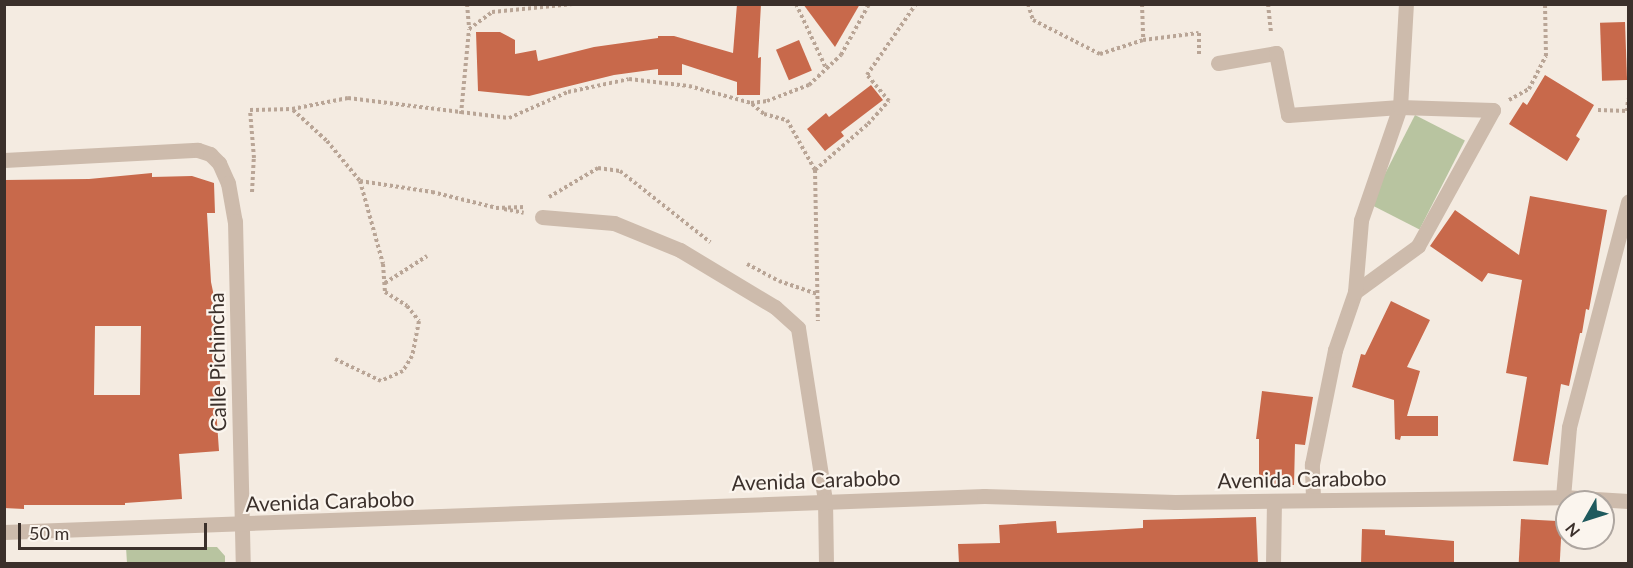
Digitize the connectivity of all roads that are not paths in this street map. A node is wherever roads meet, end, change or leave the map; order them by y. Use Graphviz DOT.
graph roads {
  1 [pos="1406,4"];
  2 [pos="1218,63"];
  3 [pos="1400,107"];
  4 [pos="4,160"];
  5 [pos="1629,202"];
  6 [pos="542,217"];
  7 [pos="1355,292"];
  8 [pos="1564,490"];
  9 [pos="1555,496"];
  10 [pos="1313,498"];
  11 [pos="825,500"];
  12 [pos="1274,502"];
  13 [pos="243,525"];
  14 [pos="4,532"];
  15 [pos="243,564"];
  16 [pos="826,564"];
  17 [pos="1274,564"];
  1 -- 3 [label="street"];
  2 -- 3 [label="street"];
  3 -- 7 [label="street"];
  3 -- 7 [label="street"];
  4 -- 13 [label="street, Calle Pichincha"];
  5 -- 8 [label="street"];
  6 -- 11 [label="street"];
  7 -- 10 [label="street"];
  9 -- 10 [label="street, Avenida Carabobo"];
  10 -- 12 [label="street, Avenida Carabobo"];
  11 -- 12 [label="street, Avenida Carabobo"];
  11 -- 13 [label="street, Avenida Carabobo"];
  11 -- 16 [label="street"];
  12 -- 17 [label="street"];
  13 -- 14 [label="street, Avenida Carabobo"];
  13 -- 15 [label="street, Calle Pichincha"];
}
